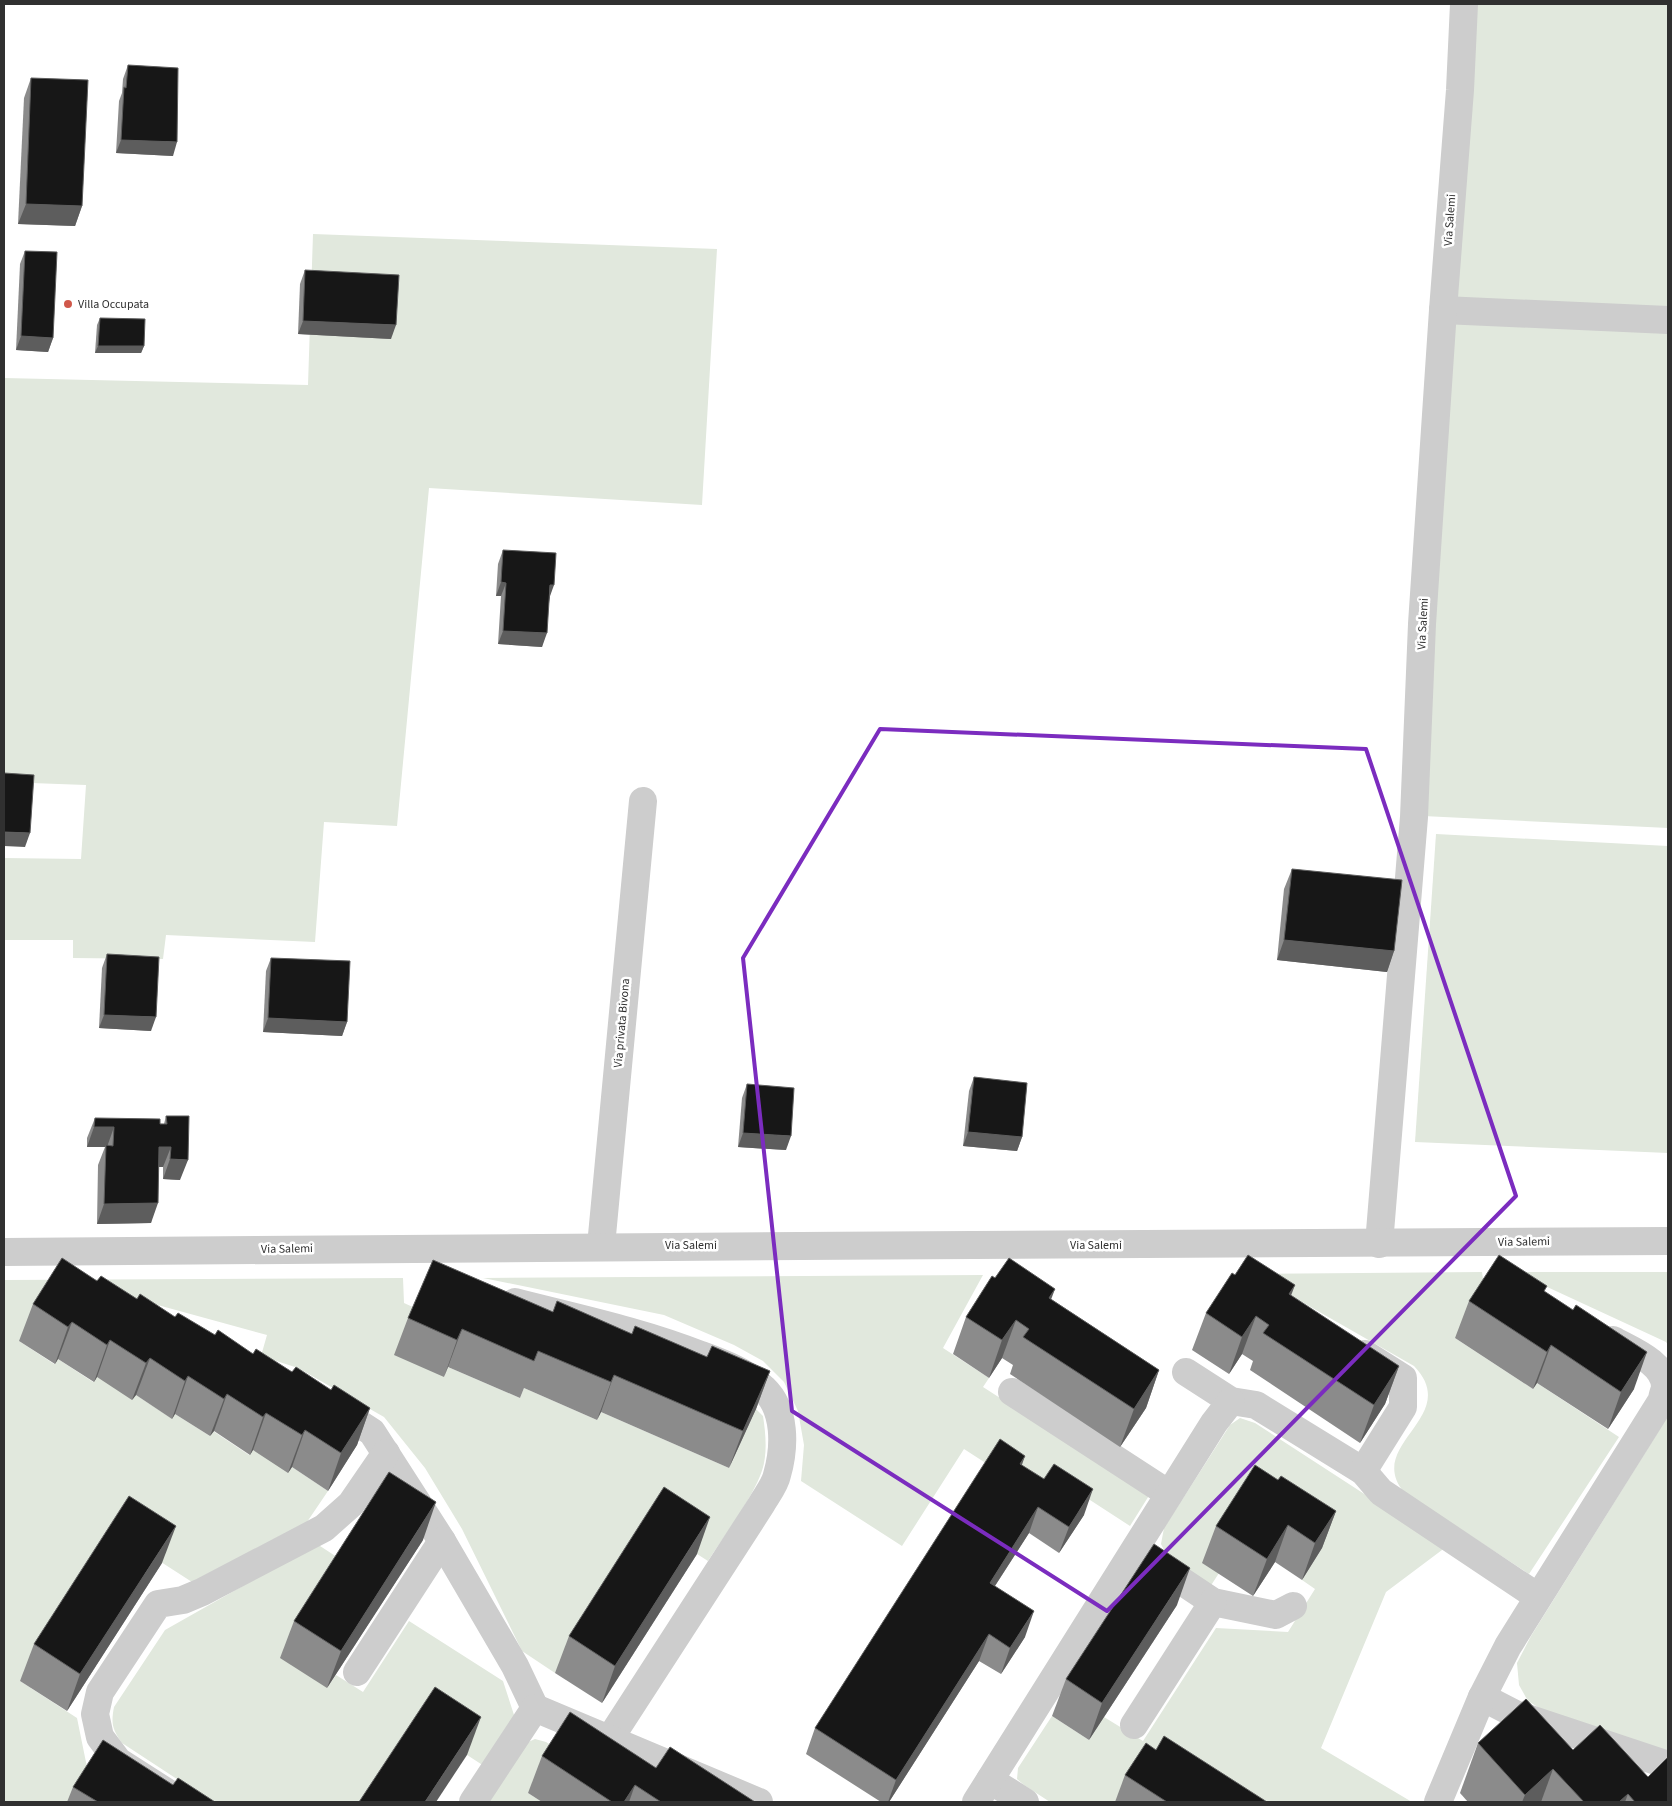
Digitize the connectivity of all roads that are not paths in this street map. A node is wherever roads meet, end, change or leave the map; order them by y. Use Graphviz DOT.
graph roads {
  1 [pos="1464,4"];
  2 [pos="1443,310"];
  3 [pos="1668,320"];
  4 [pos="643,801"];
  5 [pos="1668,1241"];
  6 [pos="1379,1244"];
  7 [pos="601,1246"];
  8 [pos="4,1252"];
  9 [pos="493,1296"];
  10 [pos="1590,1327"];
  11 [pos="1347,1342"];
  12 [pos="1186,1372"];
  13 [pos="306,1392"];
  14 [pos="1012,1392"];
  15 [pos="1231,1401"];
  16 [pos="386,1453"];
  17 [pos="1363,1471"];
  18 [pos="1170,1494"];
  19 [pos="442,1541"];
  20 [pos="1134,1550"];
  21 [pos="1538,1597"];
  22 [pos="1213,1602"];
  23 [pos="1293,1606"];
  24 [pos="357,1672"];
  25 [pos="1482,1696"];
  26 [pos="535,1708"];
  27 [pos="1134,1725"];
  28 [pos="609,1740"];
  29 [pos="1668,1765"];
  30 [pos="983,1791"];
  31 [pos="182,1802"];
  32 [pos="473,1802"];
  33 [pos="759,1802"];
  34 [pos="1025,1802"];
  35 [pos="1438,1802"];
  1 -- 2 [label="street, Via Salemi"];
  2 -- 3 [label="street"];
  2 -- 6 [label="street, Via Salemi"];
  4 -- 7 [label="street, Via privata Bivona"];
  5 -- 6 [label="street, Via Salemi"];
  6 -- 7 [label="street, Via Salemi"];
  7 -- 8 [label="street, Via Salemi"];
  9 -- 28 [label="street"];
  10 -- 21 [label="street"];
  11 -- 17 [label="street"];
  12 -- 15 [label="street"];
  13 -- 16 [label="street"];
  14 -- 18 [label="street"];
  15 -- 17 [label="street"];
  15 -- 18 [label="street"];
  16 -- 19 [label="street"];
  16 -- 31 [label="street"];
  17 -- 21 [label="street"];
  18 -- 20 [label="street"];
  19 -- 24 [label="street"];
  19 -- 26 [label="street"];
  20 -- 22 [label="street"];
  20 -- 30 [label="street"];
  21 -- 25 [label="street"];
  22 -- 23 [label="street"];
  22 -- 27 [label="street"];
  25 -- 29 [label="street"];
  25 -- 35 [label="street"];
  26 -- 28 [label="street"];
  26 -- 32 [label="street"];
  28 -- 33 [label="street"];
  30 -- 34 [label="street"];
}
